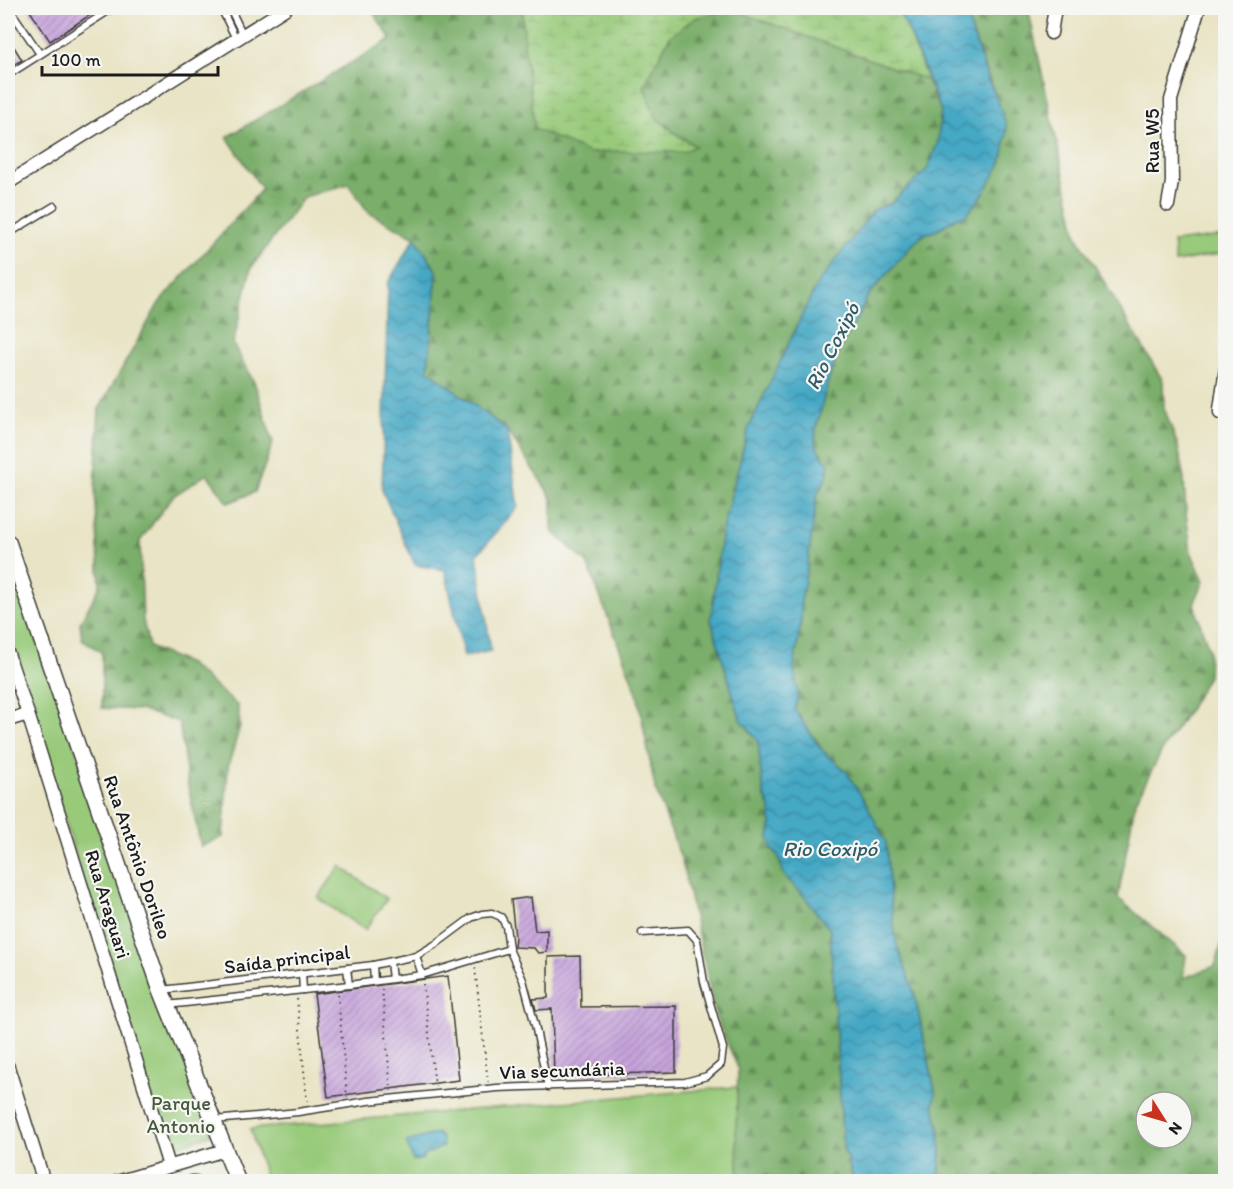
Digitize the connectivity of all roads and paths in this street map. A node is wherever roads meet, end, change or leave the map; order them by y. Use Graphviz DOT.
graph roads {
  1 [pos="9,8"];
  2 [pos="113,8"];
  3 [pos="221,8"];
  4 [pos="230,8"];
  5 [pos="286,8"];
  6 [pos="1055,8"];
  7 [pos="1199,8"];
  8 [pos="1051,33"];
  9 [pos="239,37"];
  10 [pos="40,54"];
  11 [pos="8,75"];
  12 [pos="8,183"];
  13 [pos="1168,205"];
  14 [pos="54,206"];
  15 [pos="8,234"];
  16 [pos="1226,368"];
  17 [pos="1226,416"];
  18 [pos="8,542"];
  19 [pos="8,654"];
  20 [pos="28,714"];
  21 [pos="8,720"];
  22 [pos="642,933"];
  23 [pos="509,949"];
  24 [pos="416,956"];
  25 [pos="474,960"];
  26 [pos="390,962"];
  27 [pos="373,965"];
  28 [pos="346,968"];
  29 [pos="328,971"];
  30 [pos="302,973"];
  31 [pos="422,975"];
  32 [pos="281,976"];
  33 [pos="392,979"];
  34 [pos="377,981"];
  35 [pos="226,983"];
  36 [pos="349,985"];
  37 [pos="334,986"];
  38 [pos="161,990"];
  39 [pos="300,990"];
  40 [pos="282,992"];
  41 [pos="228,998"];
  42 [pos="167,1005"];
  43 [pos="8,1067"];
  44 [pos="548,1087"];
  45 [pos="489,1089"];
  46 [pos="436,1094"];
  47 [pos="391,1099"];
  48 [pos="348,1104"];
  49 [pos="308,1111"];
  50 [pos="213,1120"];
  51 [pos="225,1150"];
  52 [pos="169,1166"];
  53 [pos="44,1182"];
  54 [pos="117,1182"];
  55 [pos="238,1182"];
  1 -- 10 [label="lane"];
  2 -- 10 [label="lane"];
  3 -- 9 [label="lane"];
  4 -- 9 [label="lane"];
  5 -- 9 [label="street"];
  6 -- 8 [label="street"];
  7 -- 13 [label="street, Rua W5"];
  9 -- 12 [label="street"];
  10 -- 11 [label="lane"];
  14 -- 15 [label="lane"];
  16 -- 17 [label="street"];
  18 -- 38 [label="street, Rua Antônio Dorileo"];
  19 -- 20 [label="street, Rua Araguari"];
  20 -- 21 [label="street"];
  20 -- 52 [label="street, Rua Araguari"];
  22 -- 44 [label="lane, Via secundária"];
  23 -- 24 [label="lane, Saída principal"];
  23 -- 25 [label="lane"];
  23 -- 44 [label="lane"];
  24 -- 26 [label="lane, Saída principal"];
  24 -- 31 [label="lane"];
  25 -- 31 [label="lane"];
  25 -- 45 [label="path"];
  26 -- 27 [label="lane, Saída principal"];
  26 -- 33 [label="lane"];
  27 -- 28 [label="lane, Saída principal"];
  27 -- 34 [label="lane"];
  28 -- 29 [label="lane, Saída principal"];
  28 -- 36 [label="lane"];
  29 -- 30 [label="lane, Saída principal"];
  29 -- 37 [label="lane"];
  30 -- 32 [label="lane, Saída principal"];
  30 -- 39 [label="lane"];
  31 -- 33 [label="lane"];
  31 -- 46 [label="path"];
  32 -- 35 [label="lane, Saída principal"];
  32 -- 40 [label="lane"];
  33 -- 34 [label="lane"];
  34 -- 36 [label="lane"];
  34 -- 47 [label="path"];
  35 -- 38 [label="lane, Saída principal"];
  35 -- 41 [label="lane"];
  36 -- 37 [label="lane"];
  37 -- 39 [label="lane"];
  37 -- 48 [label="path"];
  38 -- 42 [label="street, Rua Antônio Dorileo"];
  39 -- 40 [label="lane"];
  39 -- 49 [label="path"];
  40 -- 41 [label="lane"];
  41 -- 42 [label="lane"];
  42 -- 50 [label="street, Rua Antônio Dorileo"];
  43 -- 53 [label="street"];
  44 -- 45 [label="lane, Via secundária"];
  45 -- 46 [label="lane, Via secundária"];
  46 -- 47 [label="lane, Via secundária"];
  47 -- 48 [label="lane, Via secundária"];
  48 -- 49 [label="lane, Via secundária"];
  49 -- 50 [label="lane, Via secundária"];
  50 -- 51 [label="street, Rua Antônio Dorileo"];
  51 -- 52 [label="street"];
  51 -- 55 [label="street, Rua Antônio Dorileo"];
  52 -- 54 [label="street"];
}
